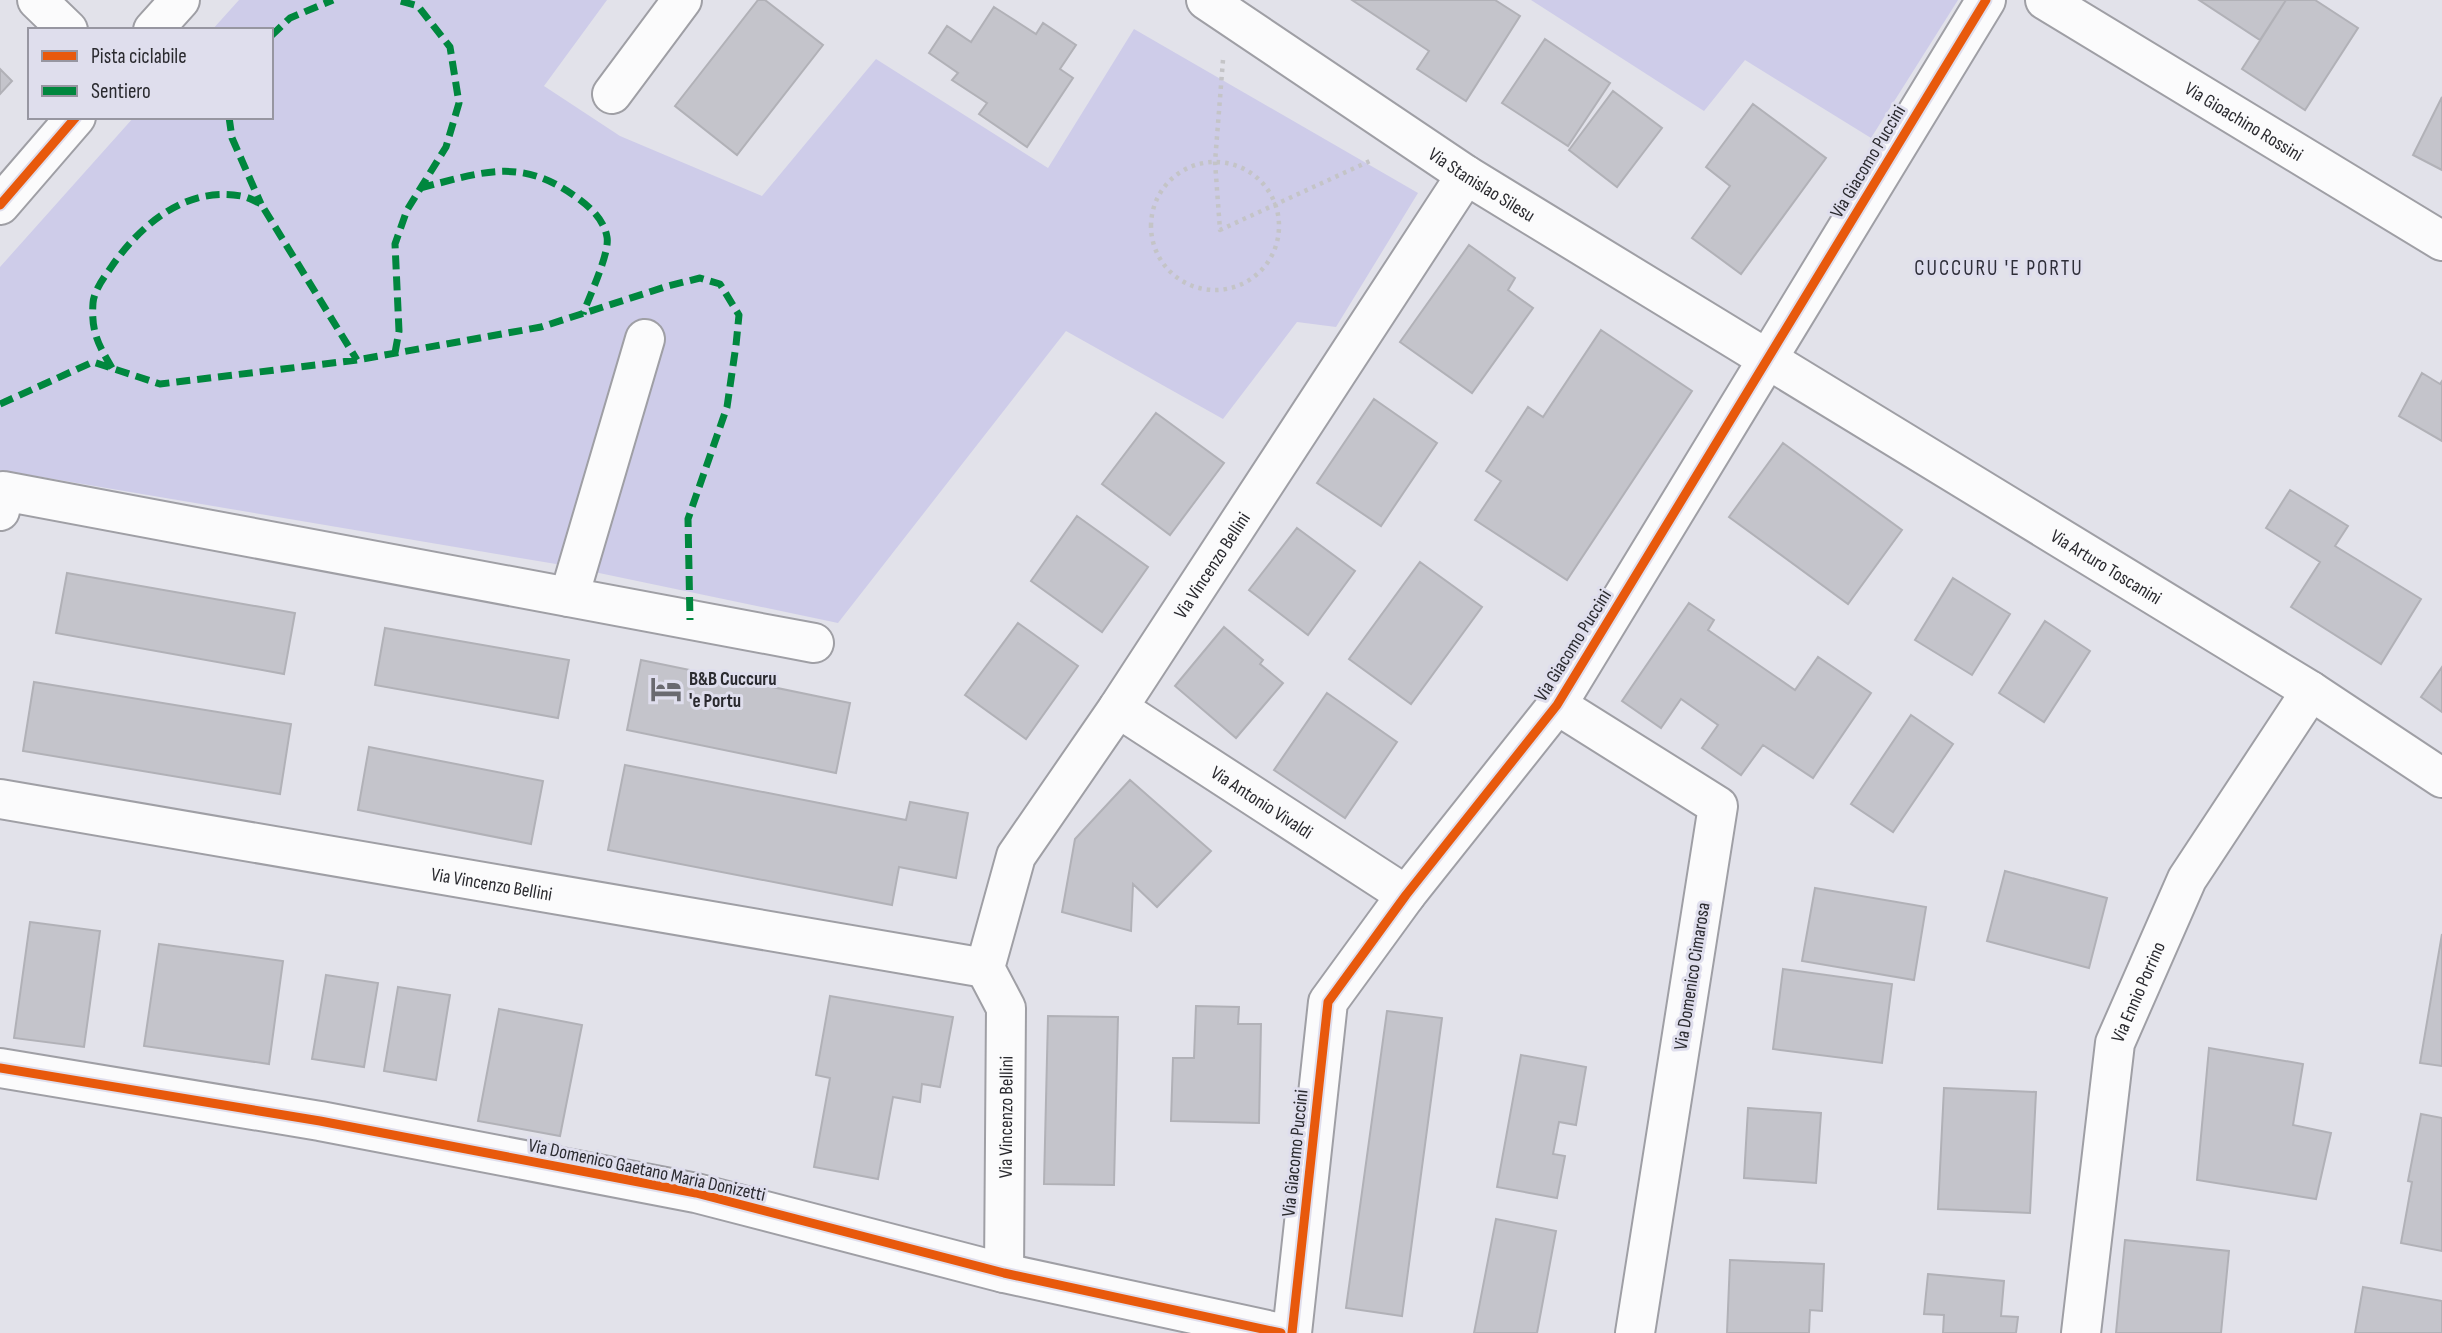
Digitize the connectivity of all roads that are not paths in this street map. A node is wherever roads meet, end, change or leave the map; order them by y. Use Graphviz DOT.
graph roads {
  1 [pos="37,0"];
  2 [pos="180,0"];
  3 [pos="681,0"];
  4 [pos="1986,0"];
  5 [pos="2045,0"];
  6 [pos="1216,7"];
  7 [pos="66,28"];
  8 [pos="155,28"];
  9 [pos="612,94"];
  10 [pos="74,119"];
  11 [pos="1466,175"];
  12 [pos="0,205"];
  13 [pos="2442,241"];
  14 [pos="645,339"];
  15 [pos="1768,359"];
  16 [pos="0,512"];
  17 [pos="569,597"];
  18 [pos="814,643"];
  19 [pos="2311,691"];
  20 [pos="1557,705"];
  21 [pos="1118,708"];
  22 [pos="2442,778"];
  23 [pos="0,799"];
  24 [pos="1406,895"];
  25 [pos="985,968"];
  26 [pos="0,1068"];
  27 [pos="1004,1273"];
  28 [pos="1282,1333"];
  29 [pos="1292,1333"];
  30 [pos="1635,1333"];
  31 [pos="2081,1333"];
  1 -- 7 [label="street"];
  2 -- 8 [label="street"];
  3 -- 9 [label="street"];
  4 -- 15 [label="street, Via Giacomo Puccini"];
  5 -- 13 [label="street, Via Gioachino Rossini"];
  6 -- 11 [label="street, Via Stanislao Silesu"];
  10 -- 12 [label="street"];
  11 -- 15 [label="street, Via Stanislao Silesu"];
  11 -- 21 [label="street, Via Vincenzo Bellini"];
  14 -- 17 [label="street"];
  15 -- 19 [label="street, Via Arturo Toscanini"];
  15 -- 20 [label="street, Via Giacomo Puccini"];
  16 -- 17 [label="street"];
  17 -- 18 [label="street"];
  19 -- 22 [label="street, Via Arturo Toscanini"];
  19 -- 31 [label="street, Via Ennio Porrino"];
  20 -- 24 [label="street, Via Giacomo Puccini"];
  20 -- 30 [label="street, Via Domenico Cimarosa"];
  21 -- 24 [label="street, Via Antonio Vivaldi"];
  21 -- 25 [label="street, Via Vincenzo Bellini"];
  23 -- 25 [label="street, Via Vincenzo Bellini"];
  24 -- 29 [label="street, Via Giacomo Puccini"];
  25 -- 27 [label="street, Via Vincenzo Bellini"];
  26 -- 27 [label="street, Via Domenico Gaetano Maria Donizetti"];
  27 -- 28 [label="street, Via Domenico Gaetano Maria Donizetti"];
}
